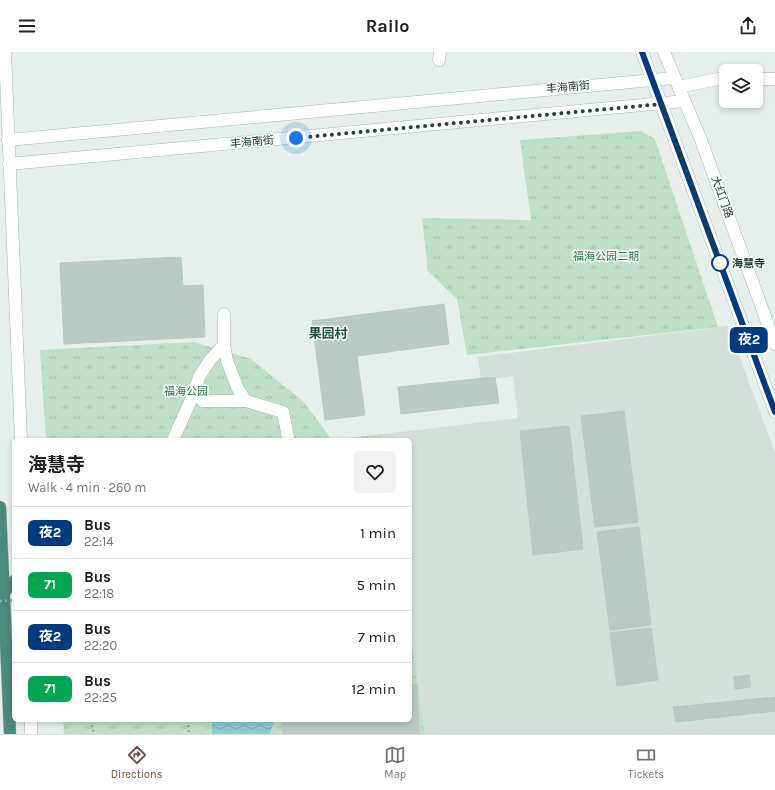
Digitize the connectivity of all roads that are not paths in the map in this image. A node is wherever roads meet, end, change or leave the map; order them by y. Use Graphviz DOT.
graph roads {
  1 [pos="5,52"];
  2 [pos="642,52"];
  3 [pos="664,52"];
  4 [pos="719,79"];
  5 [pos="763,79"];
  6 [pos="775,79"];
  7 [pos="653,80"];
  8 [pos="677,82"];
  9 [pos="685,101"];
  10 [pos="662,104"];
  11 [pos="8,140"];
  12 [pos="9,164"];
  13 [pos="224,314"];
  14 [pos="775,344"];
  15 [pos="224,345"];
  16 [pos="194,393"];
  17 [pos="246,401"];
  18 [pos="775,412"];
  19 [pos="21,438"];
  20 [pos="174,438"];
  21 [pos="288,438"];
  22 [pos="0,507"];
  23 [pos="12,584"];
  24 [pos="2,596"];
  25 [pos="10,664"];
  26 [pos="31,722"];
  27 [pos="10,734"];
  28 [pos="31,734"];
  1 -- 11 [label="street"];
  2 -- 7 [label="street"];
  3 -- 8 [label="street, 大红门路"];
  4 -- 8 [label="street, 丰海南街"];
  5 -- 6 [label="street"];
  7 -- 8 [label="street, 丰海南街"];
  7 -- 10 [label="street"];
  7 -- 11 [label="street, 丰海南街"];
  8 -- 9 [label="street, 大红门路"];
  9 -- 10 [label="street, 丰海南街"];
  9 -- 14 [label="street, 大红门路"];
  10 -- 12 [label="street, 丰海南街"];
  10 -- 18 [label="street"];
  11 -- 12 [label="street"];
  12 -- 19 [label="street"];
  13 -- 15 [label="street"];
  15 -- 16 [label="street"];
  15 -- 17 [label="street"];
  16 -- 17 [label="street"];
  16 -- 20 [label="street"];
  17 -- 21 [label="street"];
  22 -- 24 [label="highway"];
  23 -- 24 [label="highway"];
  24 -- 25 [label="highway"];
  25 -- 27 [label="highway"];
  26 -- 28 [label="street"];
}
